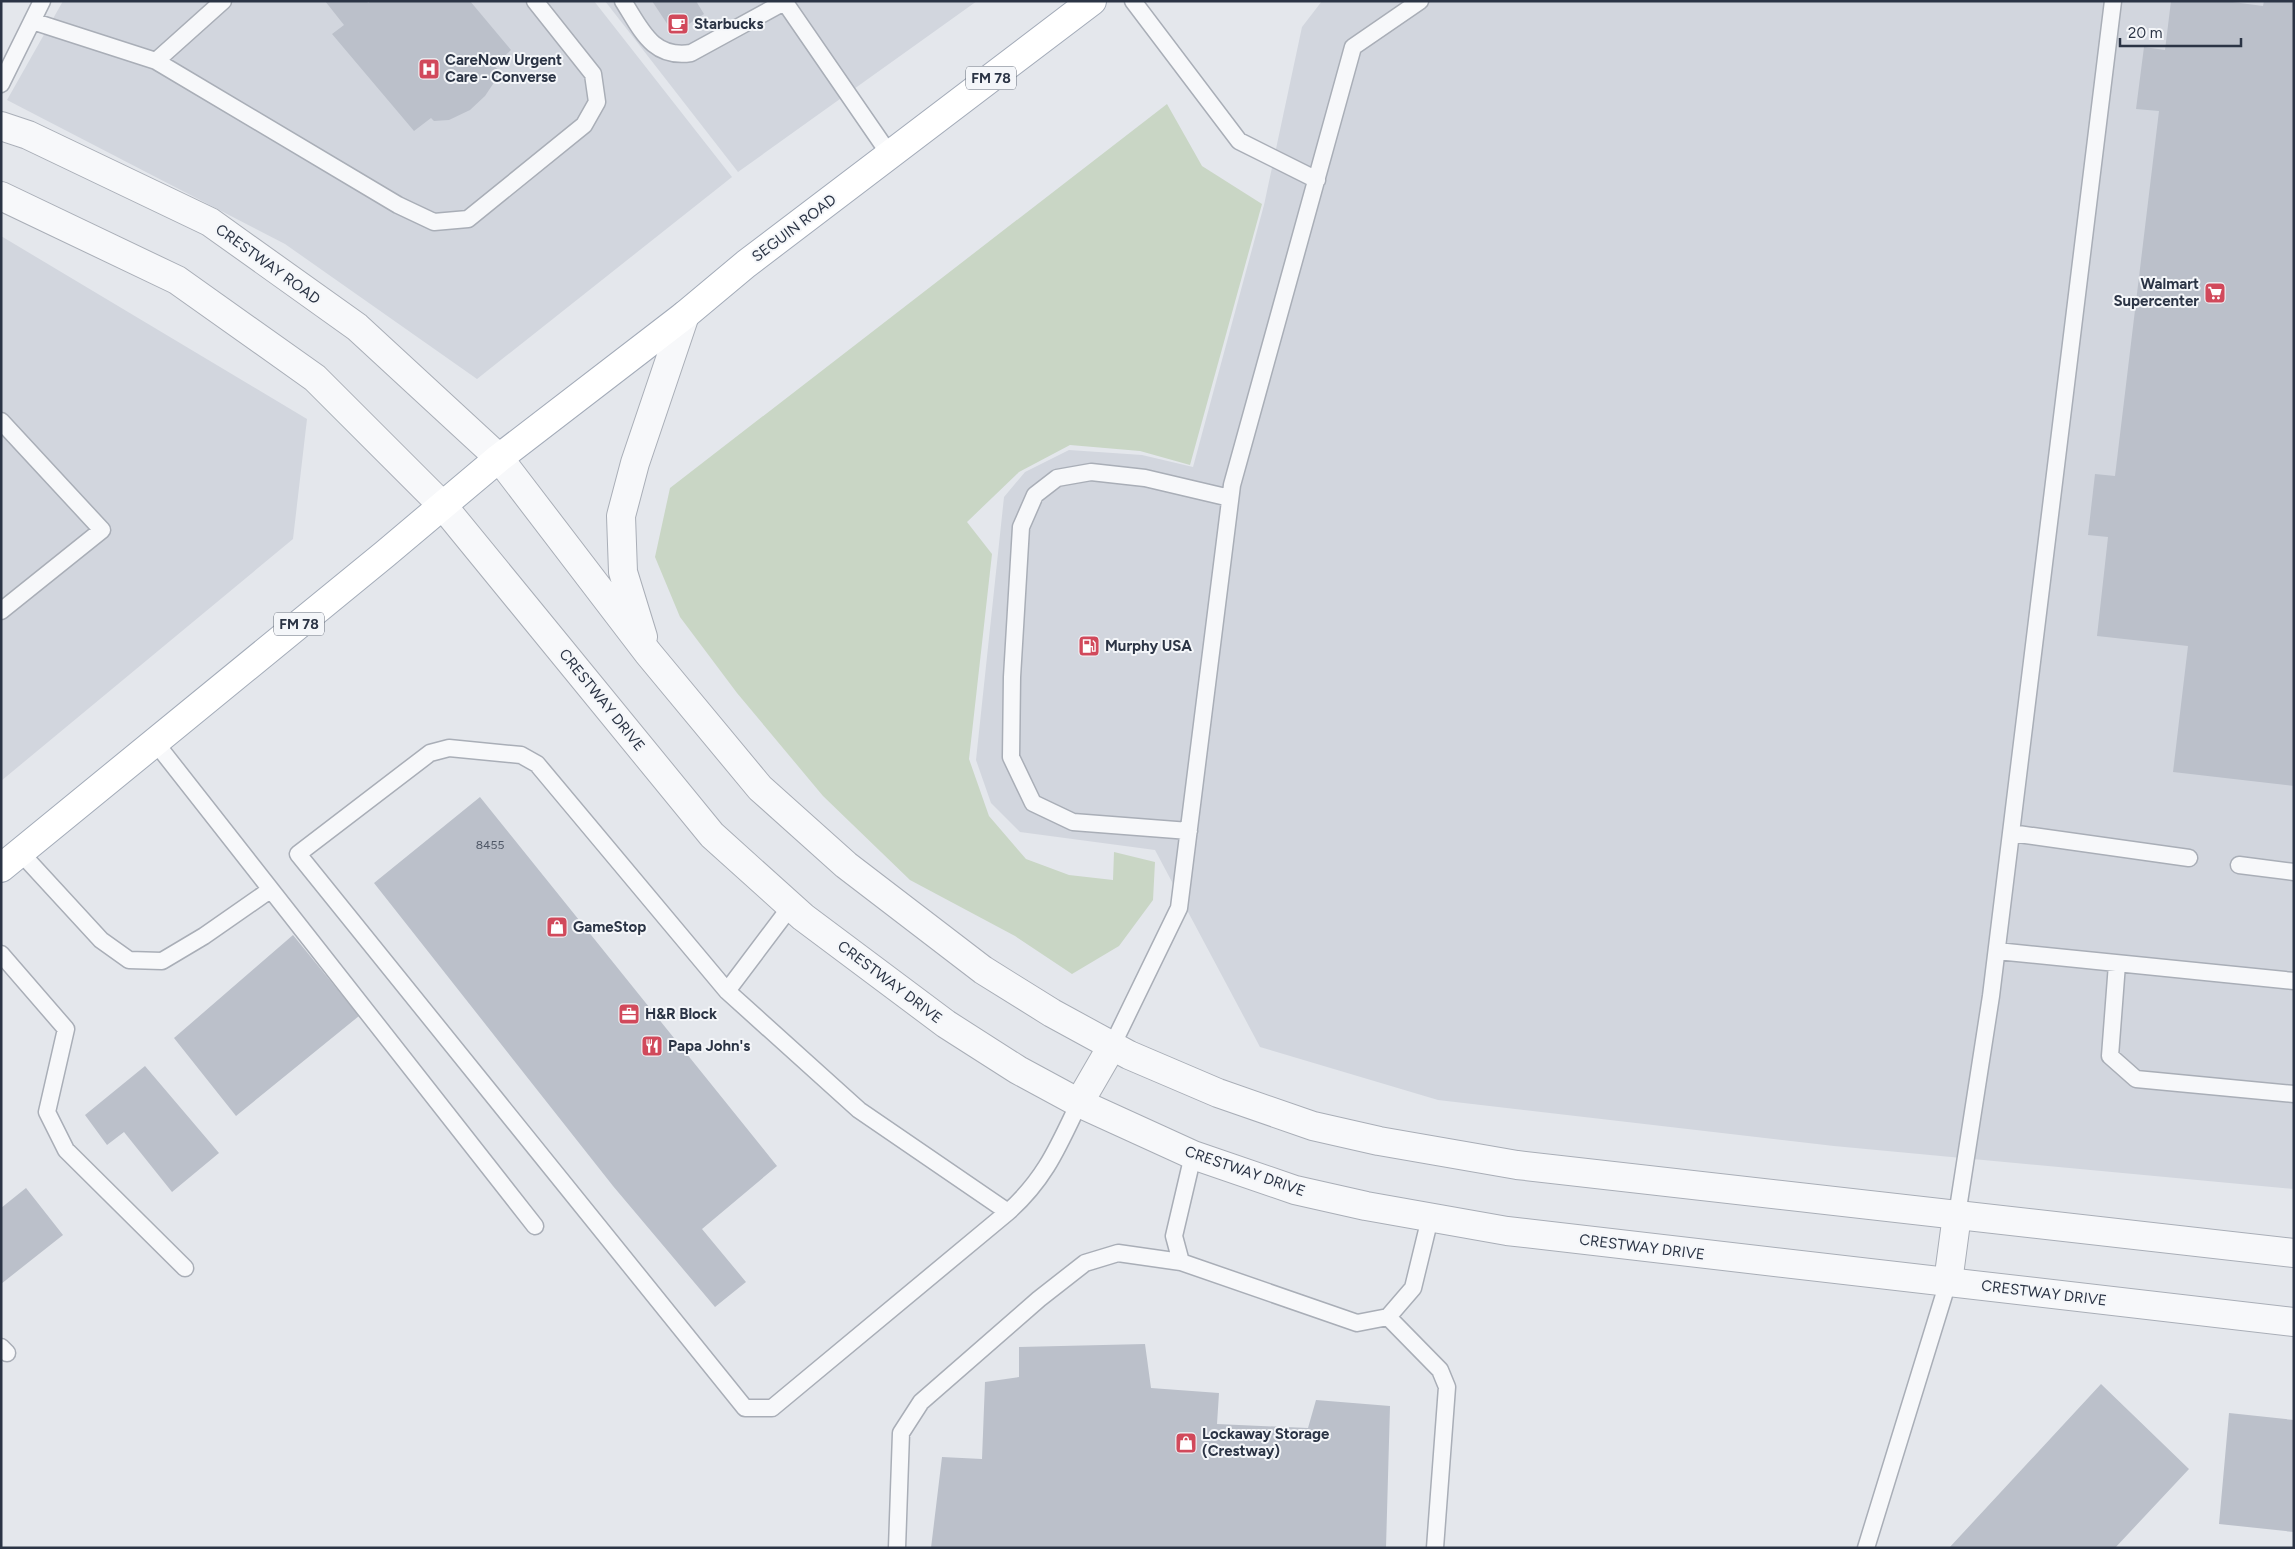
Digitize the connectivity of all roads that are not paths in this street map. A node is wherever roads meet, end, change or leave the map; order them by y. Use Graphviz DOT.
graph roads {
  1 [pos="42,1"];
  2 [pos="223,1"];
  3 [pos="535,1"];
  4 [pos="623,1"];
  5 [pos="785,1"];
  6 [pos="1092,1"];
  7 [pos="1133,1"];
  8 [pos="1420,1"];
  9 [pos="2113,1"];
  10 [pos="32,21"];
  11 [pos="156,61"];
  12 [pos="1,84"];
  13 [pos="1,126"];
  14 [pos="890,155"];
  15 [pos="1317,180"];
  16 [pos="1,196"];
  17 [pos="685,315"];
  18 [pos="1,421"];
  19 [pos="499,458"];
  20 [pos="1230,498"];
  21 [pos="443,506"];
  22 [pos="1,611"];
  23 [pos="648,653"];
  24 [pos="155,742"];
  25 [pos="1189,831"];
  26 [pos="2011,833"];
  27 [pos="2189,858"];
  28 [pos="11,860"];
  29 [pos="2239,865"];
  30 [pos="2294,872"];
  31 [pos="270,890"];
  32 [pos="791,906"];
  33 [pos="1997,951"];
  34 [pos="1,954"];
  35 [pos="2117,964"];
  36 [pos="2294,981"];
  37 [pos="727,991"];
  38 [pos="1112,1046"];
  39 [pos="2294,1094"];
  40 [pos="1079,1103"];
  41 [pos="1194,1155"];
  42 [pos="1008,1212"];
  43 [pos="1957,1215"];
  44 [pos="1430,1218"];
  45 [pos="535,1226"];
  46 [pos="2294,1253"];
  47 [pos="1181,1262"];
  48 [pos="184,1268"];
  49 [pos="1948,1282"];
  50 [pos="1388,1318"];
  51 [pos="2294,1322"];
  52 [pos="897,1548"];
  53 [pos="1435,1548"];
  54 [pos="1866,1548"];
  1 -- 10 [label="lane"];
  2 -- 11 [label="lane"];
  3 -- 11 [label="lane"];
  4 -- 5 [label="lane"];
  5 -- 14 [label="lane"];
  6 -- 14 [label="main road, SEGUIN ROAD / FM 78"];
  7 -- 15 [label="lane"];
  8 -- 15 [label="lane"];
  9 -- 26 [label="lane"];
  10 -- 11 [label="lane"];
  10 -- 12 [label="lane"];
  13 -- 19 [label="street, CRESTWAY ROAD"];
  14 -- 17 [label="main road, SEGUIN ROAD / FM 78"];
  15 -- 20 [label="lane"];
  16 -- 21 [label="street"];
  17 -- 19 [label="main road, SEGUIN ROAD / FM 78"];
  17 -- 23 [label="street"];
  18 -- 22 [label="lane"];
  19 -- 21 [label="main road, FM 78"];
  19 -- 23 [label="street"];
  20 -- 25 [label="lane"];
  20 -- 25 [label="lane"];
  21 -- 24 [label="main road, FM 78"];
  21 -- 32 [label="street, CRESTWAY DRIVE"];
  23 -- 38 [label="street"];
  24 -- 28 [label="main road, FM 78"];
  24 -- 31 [label="lane"];
  25 -- 38 [label="lane"];
  26 -- 27 [label="lane"];
  26 -- 33 [label="lane"];
  28 -- 31 [label="lane"];
  29 -- 30 [label="lane"];
  31 -- 45 [label="lane"];
  32 -- 37 [label="lane"];
  32 -- 40 [label="street, CRESTWAY DRIVE"];
  33 -- 35 [label="lane"];
  33 -- 43 [label="lane"];
  34 -- 48 [label="lane"];
  35 -- 36 [label="lane"];
  35 -- 39 [label="lane"];
  37 -- 42 [label="lane"];
  37 -- 42 [label="lane"];
  38 -- 40 [label="street"];
  38 -- 43 [label="street"];
  40 -- 41 [label="street, CRESTWAY DRIVE"];
  40 -- 42 [label="lane"];
  41 -- 44 [label="street, CRESTWAY DRIVE"];
  41 -- 47 [label="lane"];
  43 -- 46 [label="street"];
  43 -- 49 [label="street"];
  44 -- 49 [label="street, CRESTWAY DRIVE"];
  44 -- 50 [label="lane"];
  47 -- 50 [label="lane"];
  47 -- 52 [label="lane"];
  49 -- 51 [label="street, CRESTWAY DRIVE"];
  49 -- 54 [label="lane"];
  50 -- 53 [label="lane"];
}
